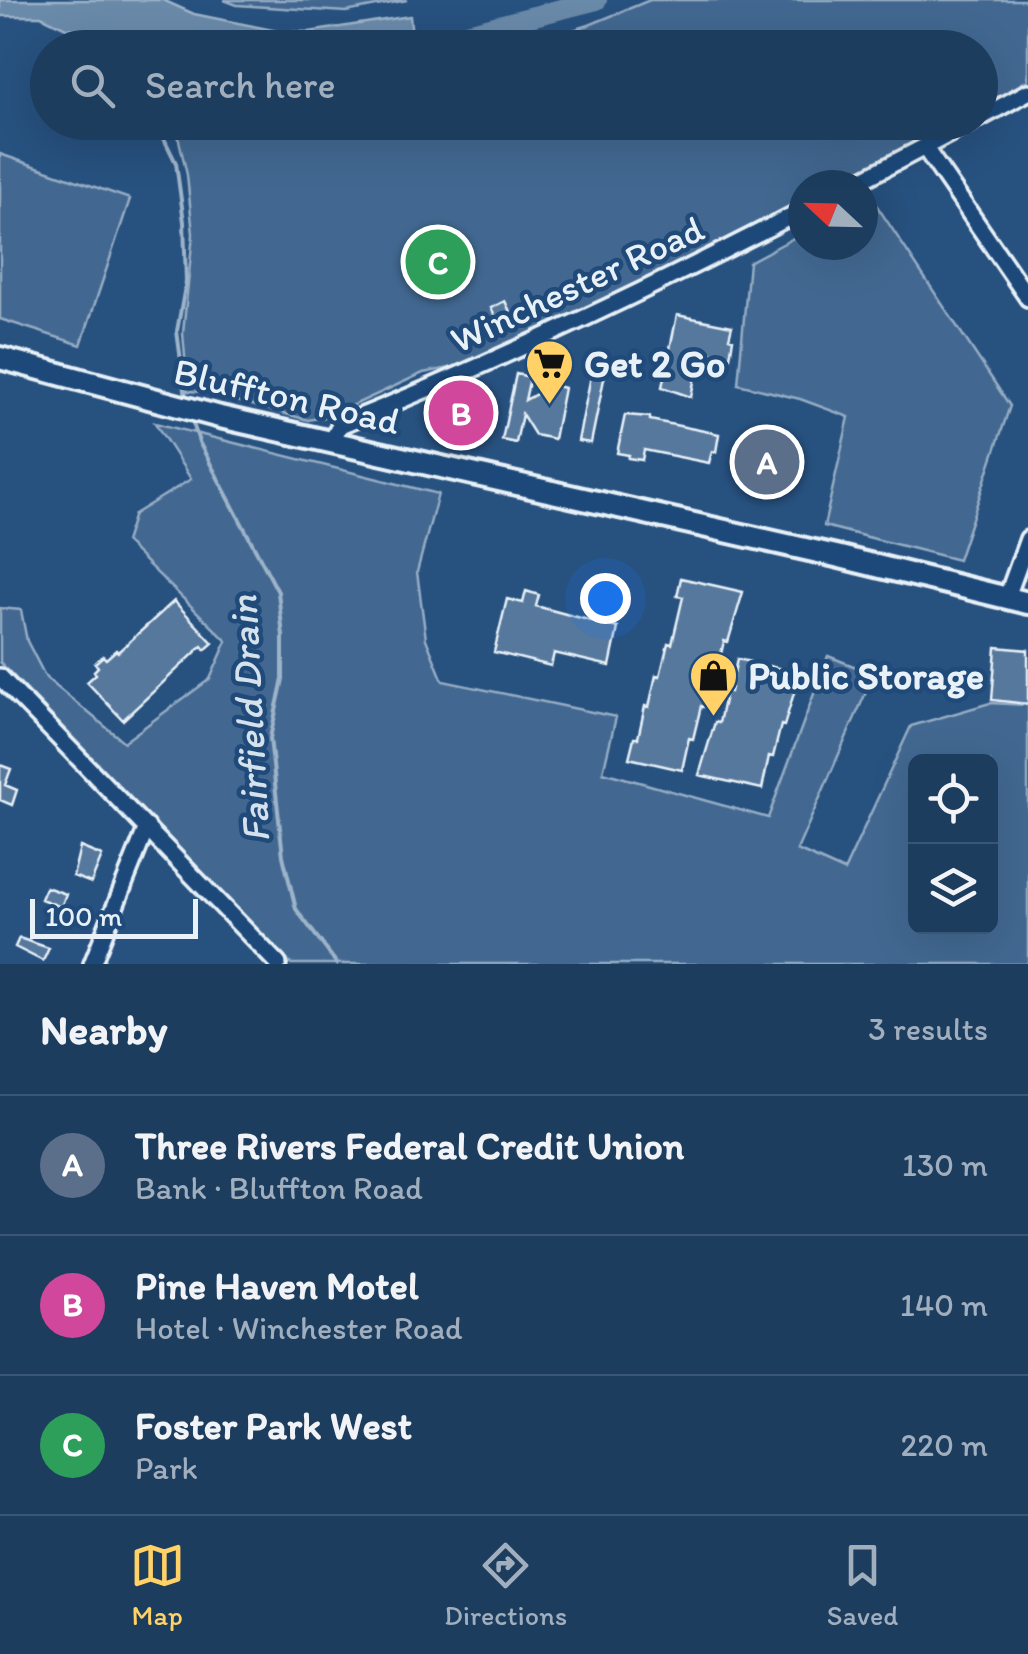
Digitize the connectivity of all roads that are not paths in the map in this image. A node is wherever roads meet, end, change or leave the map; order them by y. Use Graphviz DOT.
graph roads {
  1 [pos="1028,92"];
  2 [pos="998,108"];
  3 [pos="939,140"];
  4 [pos="925,148"];
  5 [pos="878,172"];
  6 [pos="788,218"];
  7 [pos="1028,298"];
  8 [pos="0,358"];
  9 [pos="331,443"];
  10 [pos="1028,539"];
  11 [pos="1007,597"];
  12 [pos="1028,603"];
  13 [pos="0,677"];
  14 [pos="147,827"];
  15 [pos="92,964"];
  16 [pos="278,964"];
  1 -- 2 [label="street"];
  3 -- 4 [label="street"];
  4 -- 5 [label="street"];
  4 -- 7 [label="street"];
  6 -- 9 [label="street, Winchester Road"];
  8 -- 9 [label="main road, Bluffton Road"];
  9 -- 11 [label="main road, Bluffton Road"];
  10 -- 11 [label="street"];
  11 -- 12 [label="main road, Bluffton Road"];
  13 -- 14 [label="street"];
  14 -- 15 [label="street"];
  14 -- 16 [label="street"];
}
